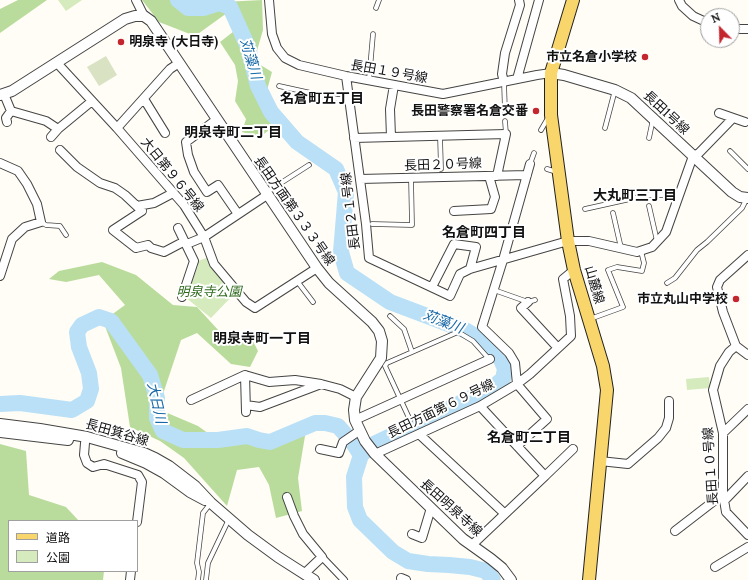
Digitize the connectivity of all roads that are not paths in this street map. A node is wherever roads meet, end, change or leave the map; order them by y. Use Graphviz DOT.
graph roads {
  1 [pos="136,0"];
  2 [pos="269,0"];
  3 [pos="379,0"];
  4 [pos="519,0"];
  5 [pos="540,0"];
  6 [pos="573,0"];
  7 [pos="678,0"];
  8 [pos="376,8"];
  9 [pos="144,16"];
  10 [pos="700,19"];
  11 [pos="373,34"];
  12 [pos="57,63"];
  13 [pos="179,63"];
  14 [pos="551,73"];
  15 [pos="346,76"];
  16 [pos="517,79"];
  17 [pos="369,80"];
  18 [pos="504,82"];
  19 [pos="394,85"];
  20 [pos="279,86"];
  21 [pos="615,90"];
  22 [pos="2,95"];
  23 [pos="144,99"];
  24 [pos="349,99"];
  25 [pos="92,101"];
  26 [pos="11,111"];
  27 [pos="505,112"];
  28 [pos="719,113"];
  29 [pos="551,115"];
  30 [pos="733,118"];
  31 [pos="654,119"];
  32 [pos="216,120"];
  33 [pos="505,121"];
  34 [pos="7,122"];
  35 [pos="745,122"];
  36 [pos="117,128"];
  37 [pos="605,128"];
  38 [pos="58,129"];
  39 [pos="541,130"];
  40 [pos="165,133"];
  41 [pos="506,134"];
  42 [pos="440,135"];
  43 [pos="52,137"];
  44 [pos="391,137"];
  45 [pos="354,138"];
  46 [pos="649,138"];
  47 [pos="60,150"];
  48 [pos="730,150"];
  49 [pos="534,153"];
  50 [pos="693,156"];
  51 [pos="0,163"];
  52 [pos="530,164"];
  53 [pos="309,165"];
  54 [pos="441,168"];
  55 [pos="748,169"];
  56 [pos="526,175"];
  57 [pos="493,176"];
  58 [pos="411,178"];
  59 [pos="360,179"];
  60 [pos="174,193"];
  61 [pos="267,195"];
  62 [pos="679,195"];
  63 [pos="747,198"];
  64 [pos="137,206"];
  65 [pos="649,206"];
  66 [pos="585,209"];
  67 [pos="454,211"];
  68 [pos="613,213"];
  69 [pos="238,214"];
  70 [pos="42,222"];
  71 [pos="372,224"];
  72 [pos="178,228"];
  73 [pos="66,235"];
  74 [pos="204,237"];
  75 [pos="568,241"];
  76 [pos="657,242"];
  77 [pos="186,244"];
  78 [pos="621,248"];
  79 [pos="641,250"];
  80 [pos="748,255"];
  81 [pos="503,260"];
  82 [pos="317,268"];
  83 [pos="470,269"];
  84 [pos="574,270"];
  85 [pos="0,276"];
  86 [pos="297,281"];
  87 [pos="667,283"];
  88 [pos="432,287"];
  89 [pos="493,290"];
  90 [pos="182,297"];
  91 [pos="531,301"];
  92 [pos="313,302"];
  93 [pos="390,316"];
  94 [pos="589,319"];
  95 [pos="736,346"];
  96 [pos="558,348"];
  97 [pos="412,352"];
  98 [pos="748,355"];
  99 [pos="490,360"];
  100 [pos="245,375"];
  101 [pos="321,384"];
  102 [pos="517,384"];
  103 [pos="356,397"];
  104 [pos="191,400"];
  105 [pos="400,400"];
  106 [pos="669,402"];
  107 [pos="480,406"];
  108 [pos="748,409"];
  109 [pos="355,420"];
  110 [pos="410,420"];
  111 [pos="0,424"];
  112 [pos="0,432"];
  113 [pos="419,434"];
  114 [pos="723,434"];
  115 [pos="352,436"];
  116 [pos="365,441"];
  117 [pos="85,443"];
  118 [pos="517,446"];
  119 [pos="320,449"];
  120 [pos="574,449"];
  121 [pos="375,454"];
  122 [pos="600,461"];
  123 [pos="545,476"];
  124 [pos="748,476"];
  125 [pos="287,497"];
  126 [pos="723,498"];
  127 [pos="211,503"];
  128 [pos="431,508"];
  129 [pos="504,513"];
  130 [pos="229,519"];
  131 [pos="137,520"];
  132 [pos="675,531"];
  133 [pos="412,534"];
  134 [pos="748,535"];
  135 [pos="472,545"];
  136 [pos="748,547"];
  137 [pos="322,557"];
  138 [pos="715,567"];
  139 [pos="301,577"];
  140 [pos="198,580"];
  141 [pos="206,580"];
  142 [pos="314,580"];
  143 [pos="344,580"];
  144 [pos="511,580"];
  145 [pos="589,580"];
  1 -- 9 [label="street"];
  2 -- 15 [label="street, 長田１９号線"];
  3 -- 8 [label="lane"];
  4 -- 18 [label="street"];
  5 -- 16 [label="street"];
  6 -- 14 [label="main road, 山麓線"];
  7 -- 10 [label="street"];
  9 -- 12 [label="street"];
  9 -- 13 [label="street, 長田方面第３３３号線"];
  11 -- 17 [label="lane"];
  12 -- 22 [label="street"];
  12 -- 25 [label="street, 大日第９６号線"];
  13 -- 23 [label="street"];
  13 -- 32 [label="street, 長田方面第３３３号線"];
  14 -- 16 [label="street, 長田１９号線"];
  14 -- 21 [label="street, 長田1号線"];
  14 -- 29 [label="main road, 山麓線"];
  15 -- 17 [label="street, 長田１９号線"];
  15 -- 24 [label="street, 長田２１号線"];
  16 -- 18 [label="street, 長田１９号線"];
  17 -- 19 [label="street, 長田１９号線"];
  18 -- 19 [label="street, 長田１９号線"];
  18 -- 27 [label="lane"];
  19 -- 44 [label="street"];
  20 -- 24 [label="lane"];
  21 -- 31 [label="street, 長田1号線"];
  21 -- 37 [label="lane"];
  22 -- 26 [label="street"];
  23 -- 36 [label="street"];
  23 -- 40 [label="street"];
  24 -- 45 [label="street, 長田２１号線"];
  25 -- 36 [label="street, 大日第９６号線"];
  25 -- 38 [label="street"];
  26 -- 34 [label="street"];
  26 -- 38 [label="street"];
  28 -- 30 [label="street"];
  29 -- 39 [label="lane"];
  29 -- 75 [label="main road, 山麓線"];
  30 -- 35 [label="street"];
  30 -- 50 [label="street"];
  31 -- 46 [label="lane"];
  31 -- 50 [label="street, 長田1号線"];
  32 -- 61 [label="street, 長田方面第３３３号線"];
  32 -- 69 [label="street"];
  33 -- 41 [label="lane"];
  36 -- 60 [label="street, 大日第９６号線"];
  38 -- 43 [label="street"];
  41 -- 42 [label="street"];
  41 -- 57 [label="street"];
  42 -- 44 [label="street"];
  42 -- 54 [label="lane"];
  44 -- 45 [label="street"];
  45 -- 59 [label="street, 長田２１号線"];
  47 -- 64 [label="street"];
  48 -- 55 [label="lane"];
  49 -- 52 [label="lane"];
  50 -- 62 [label="street"];
  50 -- 63 [label="street, 長田1号線"];
  51 -- 70 [label="street"];
  52 -- 56 [label="street"];
  53 -- 61 [label="lane"];
  56 -- 57 [label="street, 長田２０号線"];
  56 -- 81 [label="street"];
  57 -- 58 [label="street, 長田２０号線"];
  57 -- 67 [label="street"];
  58 -- 59 [label="street, 長田２０号線"];
  58 -- 71 [label="lane"];
  59 -- 88 [label="street, 長田２１号線"];
  60 -- 64 [label="street"];
  60 -- 74 [label="street, 大日第９６号線"];
  61 -- 69 [label="street"];
  61 -- 82 [label="street, 長田方面第３３３号線"];
  62 -- 66 [label="lane"];
  62 -- 76 [label="street"];
  63 -- 87 [label="lane"];
  64 -- 77 [label="street"];
  65 -- 76 [label="lane"];
  68 -- 78 [label="lane"];
  69 -- 74 [label="street"];
  70 -- 73 [label="lane"];
  70 -- 85 [label="street"];
  72 -- 77 [label="street"];
  74 -- 77 [label="street"];
  74 -- 86 [label="street, 大日第９６号線"];
  75 -- 78 [label="street, 長田２１号線"];
  75 -- 81 [label="street, 長田２１号線"];
  75 -- 84 [label="main road, 山麓線"];
  76 -- 79 [label="street"];
  77 -- 90 [label="street"];
  78 -- 79 [label="street, 長田２１号線"];
  79 -- 94 [label="lane"];
  80 -- 95 [label="street"];
  81 -- 83 [label="street, 長田２１号線"];
  81 -- 89 [label="street"];
  82 -- 86 [label="street, 大日第９６号線"];
  82 -- 103 [label="street, 長田方面第３３３号線"];
  83 -- 88 [label="street, 長田２１号線"];
  83 -- 88 [label="street"];
  84 -- 94 [label="main road, 山麓線"];
  84 -- 96 [label="street, 長田方面第６９号線"];
  86 -- 92 [label="lane"];
  89 -- 91 [label="lane"];
  89 -- 102 [label="street"];
  91 -- 96 [label="street"];
  93 -- 97 [label="lane"];
  94 -- 122 [label="main road, 山麓線"];
  95 -- 98 [label="street"];
  95 -- 114 [label="street, 長田１０号線"];
  96 -- 102 [label="street, 長田方面第６９号線"];
  97 -- 99 [label="lane"];
  97 -- 105 [label="lane"];
  99 -- 105 [label="street"];
  100 -- 101 [label="street"];
  100 -- 101 [label="street"];
  100 -- 104 [label="street"];
  101 -- 103 [label="street"];
  102 -- 107 [label="street, 長田方面第６９号線"];
  102 -- 118 [label="street"];
  103 -- 109 [label="street, 長田方面第３３３号線"];
  105 -- 109 [label="street"];
  105 -- 110 [label="lane"];
  106 -- 122 [label="street"];
  107 -- 113 [label="street, 長田方面第６９号線"];
  107 -- 118 [label="street"];
  108 -- 114 [label="street"];
  109 -- 115 [label="street, 長田方面第３３３号線"];
  111 -- 127 [label="street, 長田箕谷線"];
  112 -- 117 [label="street, 長田箕谷線"];
  113 -- 121 [label="street, 長田方面第６９号線"];
  113 -- 129 [label="street"];
  114 -- 126 [label="street, 長田１０号線"];
  115 -- 116 [label="street, 長田方面第３３３号線"];
  115 -- 119 [label="street"];
  116 -- 121 [label="street, 長田明泉寺線"];
  117 -- 127 [label="street, 長田箕谷線"];
  117 -- 131 [label="street"];
  118 -- 123 [label="street"];
  120 -- 123 [label="street"];
  121 -- 128 [label="street, 長田明泉寺線"];
  122 -- 145 [label="main road, 山麓線"];
  123 -- 129 [label="street"];
  124 -- 126 [label="street"];
  125 -- 137 [label="street"];
  126 -- 132 [label="street"];
  126 -- 134 [label="street, 長田１０号線"];
  127 -- 130 [label="street, 長田箕谷線"];
  127 -- 140 [label="lane"];
  128 -- 133 [label="street"];
  128 -- 135 [label="street, 長田明泉寺線"];
  129 -- 135 [label="street"];
  130 -- 139 [label="street, 長田箕谷線"];
  130 -- 141 [label="lane"];
  135 -- 144 [label="street, 長田明泉寺線"];
  136 -- 138 [label="street"];
  137 -- 139 [label="street"];
  137 -- 143 [label="street"];
  139 -- 142 [label="street, 長田箕谷線"];
}
